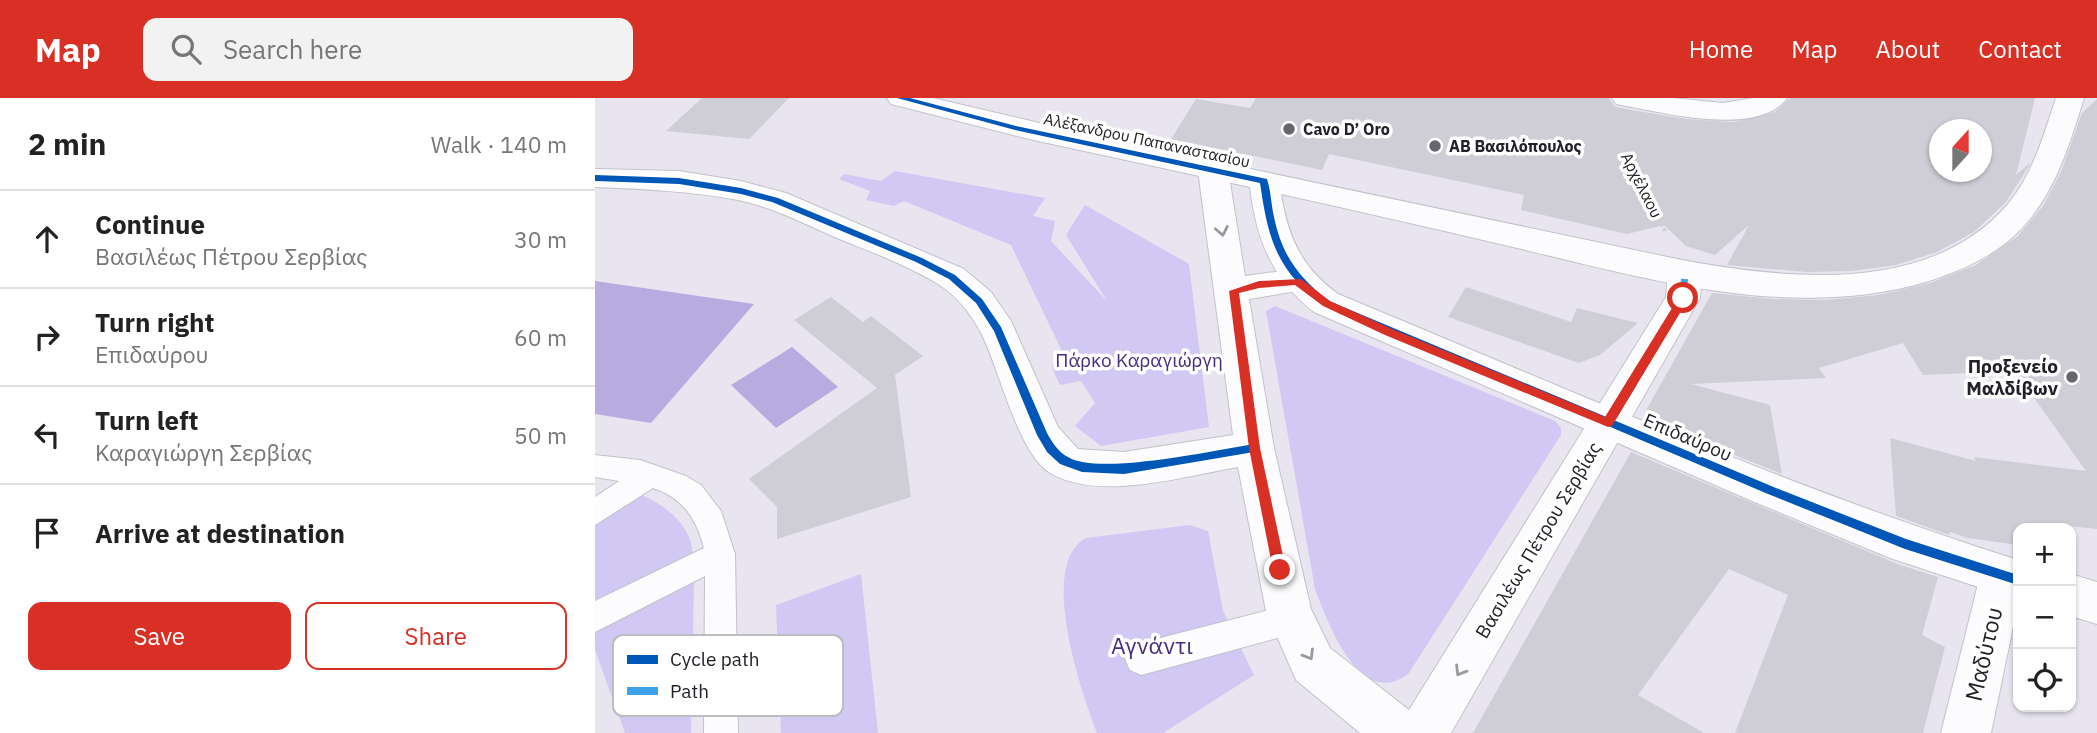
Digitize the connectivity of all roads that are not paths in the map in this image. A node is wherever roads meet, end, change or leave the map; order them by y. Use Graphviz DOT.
graph roads {
  1 [pos="901,98"];
  2 [pos="1626,98"];
  3 [pos="1773,98"];
  4 [pos="2070,98"];
  5 [pos="1213,170"];
  6 [pos="595,178"];
  7 [pos="1264,181"];
  8 [pos="1685,273"];
  9 [pos="1297,281"];
  10 [pos="1234,291"];
  11 [pos="1608,423"];
  12 [pos="1254,448"];
  13 [pos="595,466"];
  14 [pos="650,475"];
  15 [pos="595,513"];
  16 [pos="720,554"];
  17 [pos="2010,578"];
  18 [pos="2076,597"];
  19 [pos="2097,603"];
  20 [pos="595,617"];
  21 [pos="1292,619"];
  22 [pos="720,635"];
  23 [pos="1141,659"];
  24 [pos="1399,733"];
  25 [pos="1423,733"];
  26 [pos="1966,733"];
  1 -- 5 [label="street, Αλέξανδρου Παπαναστασίου"];
  2 -- 3 [label="street"];
  4 -- 8 [label="street, Αλέξανδρου Παπαναστασίου"];
  5 -- 7 [label="street, Αλέξανδρου Παπαναστασίου"];
  5 -- 10 [label="street, one-way"];
  6 -- 12 [label="street"];
  7 -- 8 [label="street, Αλέξανδρου Παπαναστασίου"];
  7 -- 9 [label="street, Επιδαύρου"];
  8 -- 11 [label="street, Βασιλέως Πέτρου Σερβίας"];
  9 -- 10 [label="street"];
  9 -- 11 [label="street, Επιδαύρου"];
  10 -- 12 [label="street"];
  11 -- 17 [label="street, Επιδαύρου"];
  11 -- 25 [label="street, Βασιλέως Πέτρου Σερβίας, one-way"];
  12 -- 21 [label="street"];
  13 -- 14 [label="lane"];
  14 -- 15 [label="lane"];
  14 -- 16 [label="lane"];
  16 -- 20 [label="lane"];
  16 -- 22 [label="lane"];
  17 -- 26 [label="street, Μαδύτου"];
  18 -- 19 [label="street"];
  21 -- 23 [label="lane"];
  21 -- 24 [label="street, one-way"];
}
